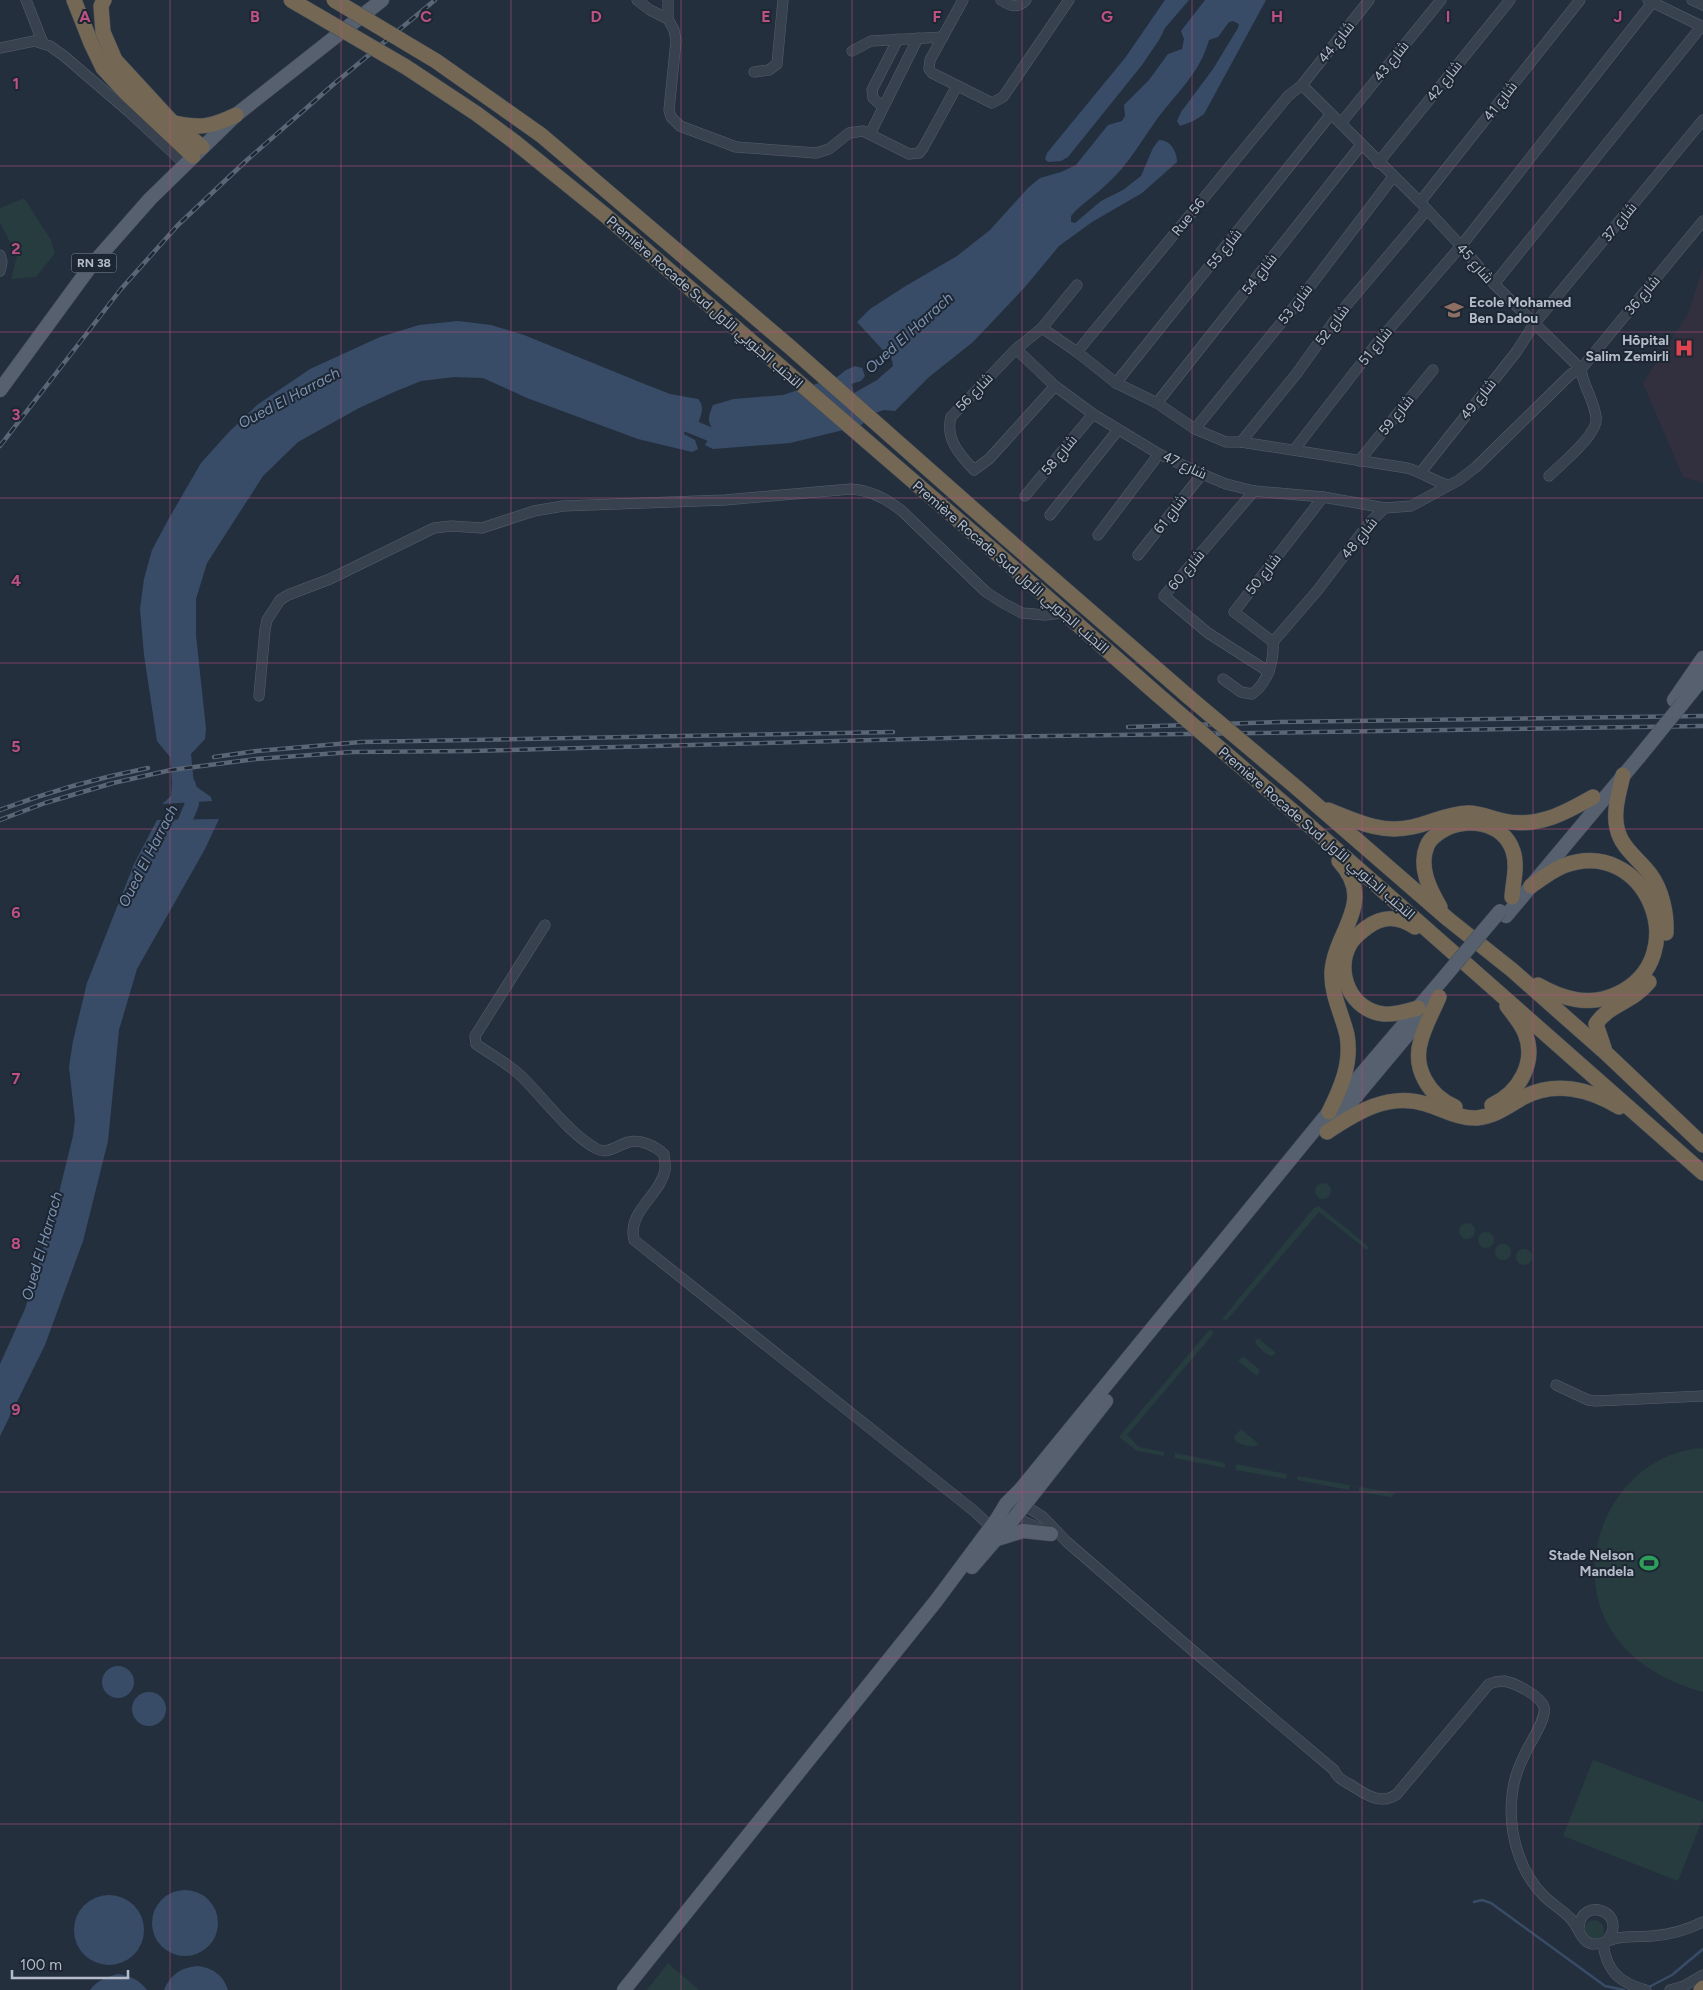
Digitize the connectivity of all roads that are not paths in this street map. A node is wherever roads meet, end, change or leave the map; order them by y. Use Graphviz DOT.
graph roads {
  1 [pos="26,0"];
  2 [pos="74,0"];
  3 [pos="104,0"];
  4 [pos="291,0"];
  5 [pos="334,0"];
  6 [pos="382,0"];
  7 [pos="637,0"];
  8 [pos="668,0"];
  9 [pos="783,0"];
  10 [pos="963,0"];
  11 [pos="1001,0"];
  12 [pos="1026,0"];
  13 [pos="1068,0"];
  14 [pos="1369,0"];
  15 [pos="1441,0"];
  16 [pos="1510,0"];
  17 [pos="1580,0"];
  18 [pos="1692,0"];
  19 [pos="1650,1"];
  20 [pos="1703,5"];
  21 [pos="668,19"];
  22 [pos="1702,27"];
  23 [pos="943,37"];
  24 [pos="918,38"];
  25 [pos="898,39"];
  26 [pos="43,42"];
  27 [pos="0,48"];
  28 [pos="852,51"];
  29 [pos="754,72"];
  30 [pos="1302,85"];
  31 [pos="957,86"];
  32 [pos="883,107"];
  33 [pos="1331,114"];
  34 [pos="236,115"];
  35 [pos="1703,120"];
  36 [pos="173,123"];
  37 [pos="1341,123"];
  38 [pos="870,134"];
  39 [pos="1361,145"];
  40 [pos="193,156"];
  41 [pos="1378,162"];
  42 [pos="1394,178"];
  43 [pos="1420,202"];
  44 [pos="1426,211"];
  45 [pos="1703,221"];
  46 [pos="1461,246"];
  47 [pos="0,256"];
  48 [pos="0,271"];
  49 [pos="1494,284"];
  50 [pos="1077,285"];
  51 [pos="1534,324"];
  52 [pos="1042,328"];
  53 [pos="1016,349"];
  54 [pos="1077,352"];
  55 [pos="1581,369"];
  56 [pos="1433,370"];
  57 [pos="1116,383"];
  58 [pos="1055,386"];
  59 [pos="0,390"];
  60 [pos="1157,403"];
  61 [pos="1093,414"];
  62 [pos="1118,430"];
  63 [pos="1195,430"];
  64 [pos="1241,442"];
  65 [pos="1294,450"];
  66 [pos="1160,454"];
  67 [pos="1359,461"];
  68 [pos="1421,472"];
  69 [pos="1202,474"];
  70 [pos="1548,476"];
  71 [pos="1448,485"];
  72 [pos="1254,491"];
  73 [pos="1025,496"];
  74 [pos="1323,498"];
  75 [pos="1385,508"];
  76 [pos="1050,515"];
  77 [pos="1098,535"];
  78 [pos="1138,555"];
  79 [pos="1062,613"];
  80 [pos="1272,642"];
  81 [pos="1703,658"];
  82 [pos="1269,672"];
  83 [pos="1703,678"];
  84 [pos="1223,679"];
  85 [pos="260,696"];
  86 [pos="1678,702"];
  87 [pos="1635,754"];
  88 [pos="1623,775"];
  89 [pos="1593,797"];
  90 [pos="1318,807"];
  91 [pos="1296,814"];
  92 [pos="1531,886"];
  93 [pos="1512,897"];
  94 [pos="1503,913"];
  95 [pos="1448,919"];
  96 [pos="545,925"];
  97 [pos="1436,939"];
  98 [pos="1512,970"];
  99 [pos="1443,988"];
  100 [pos="1495,988"];
  101 [pos="1418,1008"];
  102 [pos="1607,1054"];
  103 [pos="1329,1112"];
  104 [pos="1647,1123"];
  105 [pos="1327,1132"];
  106 [pos="1703,1145"];
  107 [pos="1703,1173"];
  108 [pos="1556,1385"];
  109 [pos="1703,1396"];
  110 [pos="1014,1507"];
  111 [pos="993,1534"];
  112 [pos="1051,1534"];
  113 [pos="1067,1542"];
  114 [pos="1564,1912"];
  115 [pos="1583,1915"];
  116 [pos="1703,1922"];
  117 [pos="1613,1925"];
  118 [pos="1579,1928"];
  119 [pos="1631,1936"];
  120 [pos="1601,1942"];
  121 [pos="1703,1976"];
  122 [pos="1635,1988"];
  123 [pos="624,1990"];
  124 [pos="633,1990"];
  125 [pos="1670,1990"];
  1 -- 26 [label="street"];
  2 -- 40 [label="highway"];
  3 -- 36 [label="highway"];
  4 -- 79 [label="highway, Première Rocade Sud التجنب الجنوبي الأول, bridge"];
  5 -- 90 [label="highway, Première Rocade Sud التجنب الجنوبي الأول, bridge"];
  6 -- 34 [label="main road, RN 38"];
  7 -- 21 [label="street"];
  8 -- 21 [label="street"];
  9 -- 29 [label="street"];
  10 -- 23 [label="street"];
  11 -- 12 [label="street"];
  13 -- 31 [label="street"];
  14 -- 30 [label="street, شارع 44"];
  15 -- 37 [label="street, شارع 43"];
  16 -- 41 [label="street, شارع 42"];
  17 -- 43 [label="street, شارع 41"];
  18 -- 20 [label="street"];
  19 -- 22 [label="street"];
  19 -- 46 [label="street, شارع 51"];
  21 -- 38 [label="street"];
  22 -- 49 [label="street"];
  23 -- 24 [label="street"];
  23 -- 31 [label="street"];
  24 -- 25 [label="street"];
  24 -- 32 [label="street"];
  25 -- 28 [label="street"];
  25 -- 32 [label="street"];
  26 -- 27 [label="street"];
  26 -- 40 [label="street"];
  30 -- 33 [label="street, شارع 45"];
  30 -- 54 [label="street, Rue 56"];
  31 -- 38 [label="street"];
  32 -- 38 [label="street"];
  33 -- 37 [label="street, شارع 45"];
  33 -- 57 [label="street, شارع 55"];
  34 -- 36 [label="highway"];
  34 -- 40 [label="main road, RN 38"];
  35 -- 51 [label="street, شارع 37"];
  36 -- 40 [label="highway"];
  37 -- 39 [label="street, شارع 45"];
  39 -- 41 [label="street, شارع 45"];
  39 -- 60 [label="street, شارع 54"];
  40 -- 59 [label="main road, RN 38"];
  41 -- 42 [label="street, شارع 45"];
  42 -- 43 [label="street, شارع 45"];
  42 -- 63 [label="street, شارع 53"];
  43 -- 44 [label="street, شارع 45"];
  44 -- 46 [label="street, شارع 45"];
  44 -- 64 [label="street, شارع 52"];
  45 -- 55 [label="street, شارع 36"];
  46 -- 49 [label="street, شارع 45"];
  46 -- 65 [label="street, شارع 51"];
  47 -- 48 [label="street"];
  49 -- 51 [label="street, شارع 45"];
  50 -- 52 [label="street, شارع 56"];
  51 -- 55 [label="street, شارع 45"];
  51 -- 68 [label="street, شارع 49"];
  52 -- 53 [label="street, شارع 56"];
  52 -- 54 [label="street"];
  53 -- 58 [label="street, شارع 47"];
  53 -- 58 [label="street, شارع 56"];
  54 -- 57 [label="street"];
  55 -- 70 [label="street"];
  55 -- 71 [label="street, شارع 48"];
  56 -- 67 [label="street, شارع 59"];
  57 -- 60 [label="street"];
  58 -- 61 [label="street, شارع 47"];
  60 -- 63 [label="street"];
  61 -- 62 [label="street, شارع 47"];
  61 -- 73 [label="street, شارع 58"];
  62 -- 66 [label="street, شارع 47"];
  62 -- 76 [label="street"];
  63 -- 64 [label="street"];
  64 -- 65 [label="street"];
  65 -- 67 [label="street"];
  66 -- 69 [label="street, شارع 47"];
  66 -- 77 [label="street"];
  67 -- 68 [label="street"];
  68 -- 71 [label="street"];
  69 -- 72 [label="street, شارع 47"];
  69 -- 78 [label="street, شارع 61"];
  71 -- 75 [label="street, شارع 48"];
  72 -- 74 [label="street, شارع 47"];
  72 -- 82 [label="street, شارع 60"];
  74 -- 75 [label="street, شارع 47"];
  74 -- 80 [label="street, شارع 50"];
  75 -- 80 [label="street, شارع 48"];
  79 -- 85 [label="street"];
  79 -- 91 [label="highway, Première Rocade Sud التجنب الجنوبي الأول, bridge"];
  80 -- 82 [label="street"];
  81 -- 86 [label="main road"];
  82 -- 84 [label="street"];
  83 -- 86 [label="main road"];
  86 -- 87 [label="main road"];
  87 -- 88 [label="main road"];
  87 -- 89 [label="main road"];
  88 -- 92 [label="main road"];
  88 -- 102 [label="highway"];
  89 -- 90 [label="highway"];
  89 -- 93 [label="main road"];
  90 -- 95 [label="highway, Première Rocade Sud التجنب الجنوبي الأول"];
  91 -- 97 [label="highway, Première Rocade Sud التجنب الجنوبي الأول"];
  91 -- 103 [label="highway"];
  92 -- 94 [label="main road"];
  92 -- 98 [label="highway"];
  93 -- 94 [label="main road"];
  93 -- 95 [label="highway"];
  94 -- 99 [label="main road, bridge"];
  95 -- 98 [label="highway, Première Rocade Sud التجنب الجنوبي الأول"];
  96 -- 111 [label="street"];
  97 -- 100 [label="highway, Première Rocade Sud التجنب الجنوبي الأول"];
  97 -- 101 [label="highway"];
  98 -- 102 [label="highway, Première Rocade Sud التجنب الجنوبي الأول"];
  99 -- 100 [label="highway"];
  99 -- 101 [label="main road"];
  99 -- 105 [label="main road"];
  100 -- 104 [label="highway, Première Rocade Sud التجنب الجنوبي الأول"];
  101 -- 103 [label="main road"];
  102 -- 106 [label="highway, Première Rocade Sud التجنب الجنوبي الأول"];
  103 -- 110 [label="main road"];
  104 -- 105 [label="highway"];
  104 -- 107 [label="highway, Première Rocade Sud التجنب الجنوبي الأول"];
  105 -- 110 [label="main road"];
  108 -- 109 [label="street"];
  110 -- 111 [label="main road"];
  110 -- 112 [label="street"];
  110 -- 113 [label="street"];
  111 -- 112 [label="main road"];
  111 -- 123 [label="main road"];
  111 -- 124 [label="main road"];
  112 -- 113 [label="street"];
  113 -- 114 [label="street"];
  114 -- 115 [label="street"];
  114 -- 118 [label="street"];
  115 -- 117 [label="street"];
  115 -- 118 [label="street"];
  116 -- 119 [label="street"];
  117 -- 119 [label="street"];
  117 -- 120 [label="street"];
  118 -- 120 [label="street"];
  119 -- 120 [label="street"];
  120 -- 122 [label="street"];
  121 -- 125 [label="street"];
}
